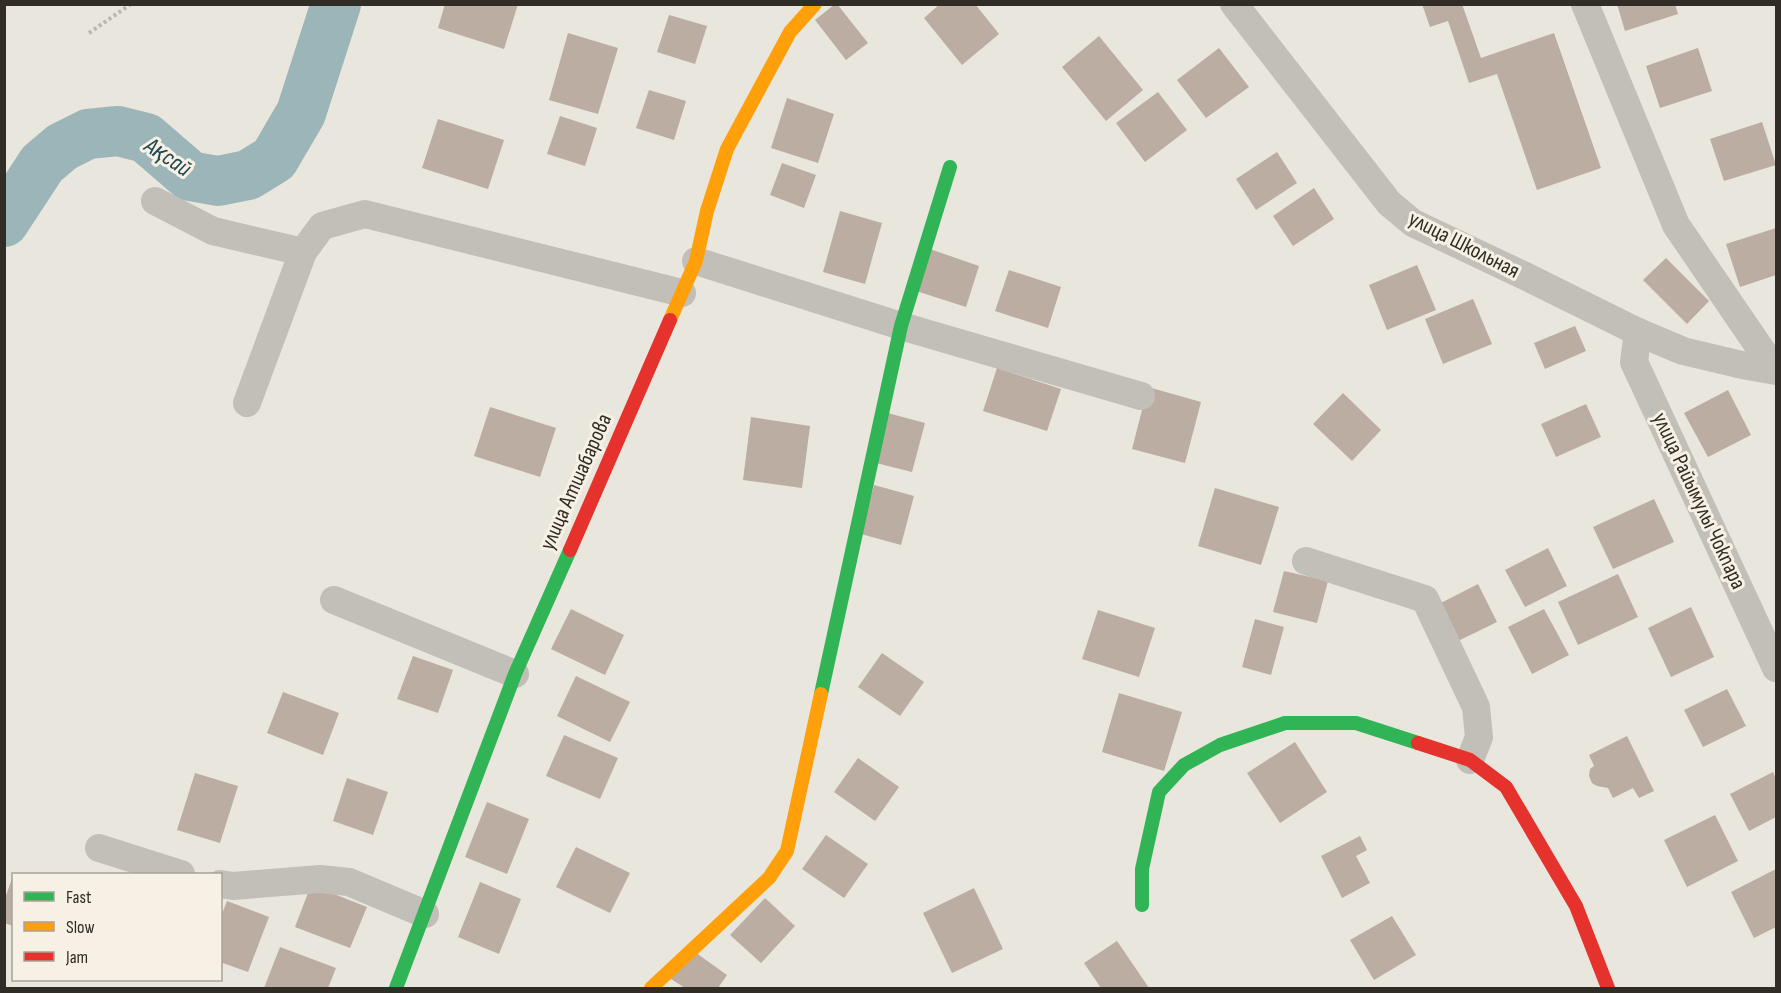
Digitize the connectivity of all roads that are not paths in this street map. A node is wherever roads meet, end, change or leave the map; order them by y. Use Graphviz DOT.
graph roads {
  1 [pos="815,4"];
  2 [pos="1234,4"];
  3 [pos="1585,4"];
  4 [pos="950,167"];
  5 [pos="155,201"];
  6 [pos="303,252"];
  7 [pos="696,261"];
  8 [pos="682,293"];
  9 [pos="901,326"];
  10 [pos="1638,332"];
  11 [pos="1776,370"];
  12 [pos="1141,396"];
  13 [pos="247,404"];
  14 [pos="1306,561"];
  15 [pos="334,600"];
  16 [pos="1776,668"];
  17 [pos="515,674"];
  18 [pos="1470,760"];
  19 [pos="99,848"];
  20 [pos="178,873"];
  21 [pos="222,884"];
  22 [pos="1142,905"];
  23 [pos="425,914"];
  24 [pos="396,988"];
  25 [pos="651,988"];
  26 [pos="1608,988"];
  1 -- 7 [label="street, улица Атшабарова"];
  2 -- 10 [label="street, улица Школьная"];
  3 -- 11 [label="street"];
  4 -- 9 [label="street"];
  5 -- 6 [label="street"];
  6 -- 8 [label="street"];
  6 -- 13 [label="street"];
  7 -- 8 [label="street, улица Атшабарова"];
  7 -- 9 [label="street"];
  8 -- 17 [label="street, улица Атшабарова"];
  9 -- 12 [label="street"];
  9 -- 25 [label="street"];
  10 -- 11 [label="street, улица Школьная"];
  10 -- 16 [label="street, улица Райымулы Чокпара"];
  14 -- 18 [label="street"];
  15 -- 17 [label="street"];
  17 -- 23 [label="street, улица Атшабарова"];
  18 -- 22 [label="street"];
  18 -- 26 [label="street"];
  19 -- 20 [label="street"];
  21 -- 23 [label="street"];
  23 -- 24 [label="street, улица Атшабарова"];
}
